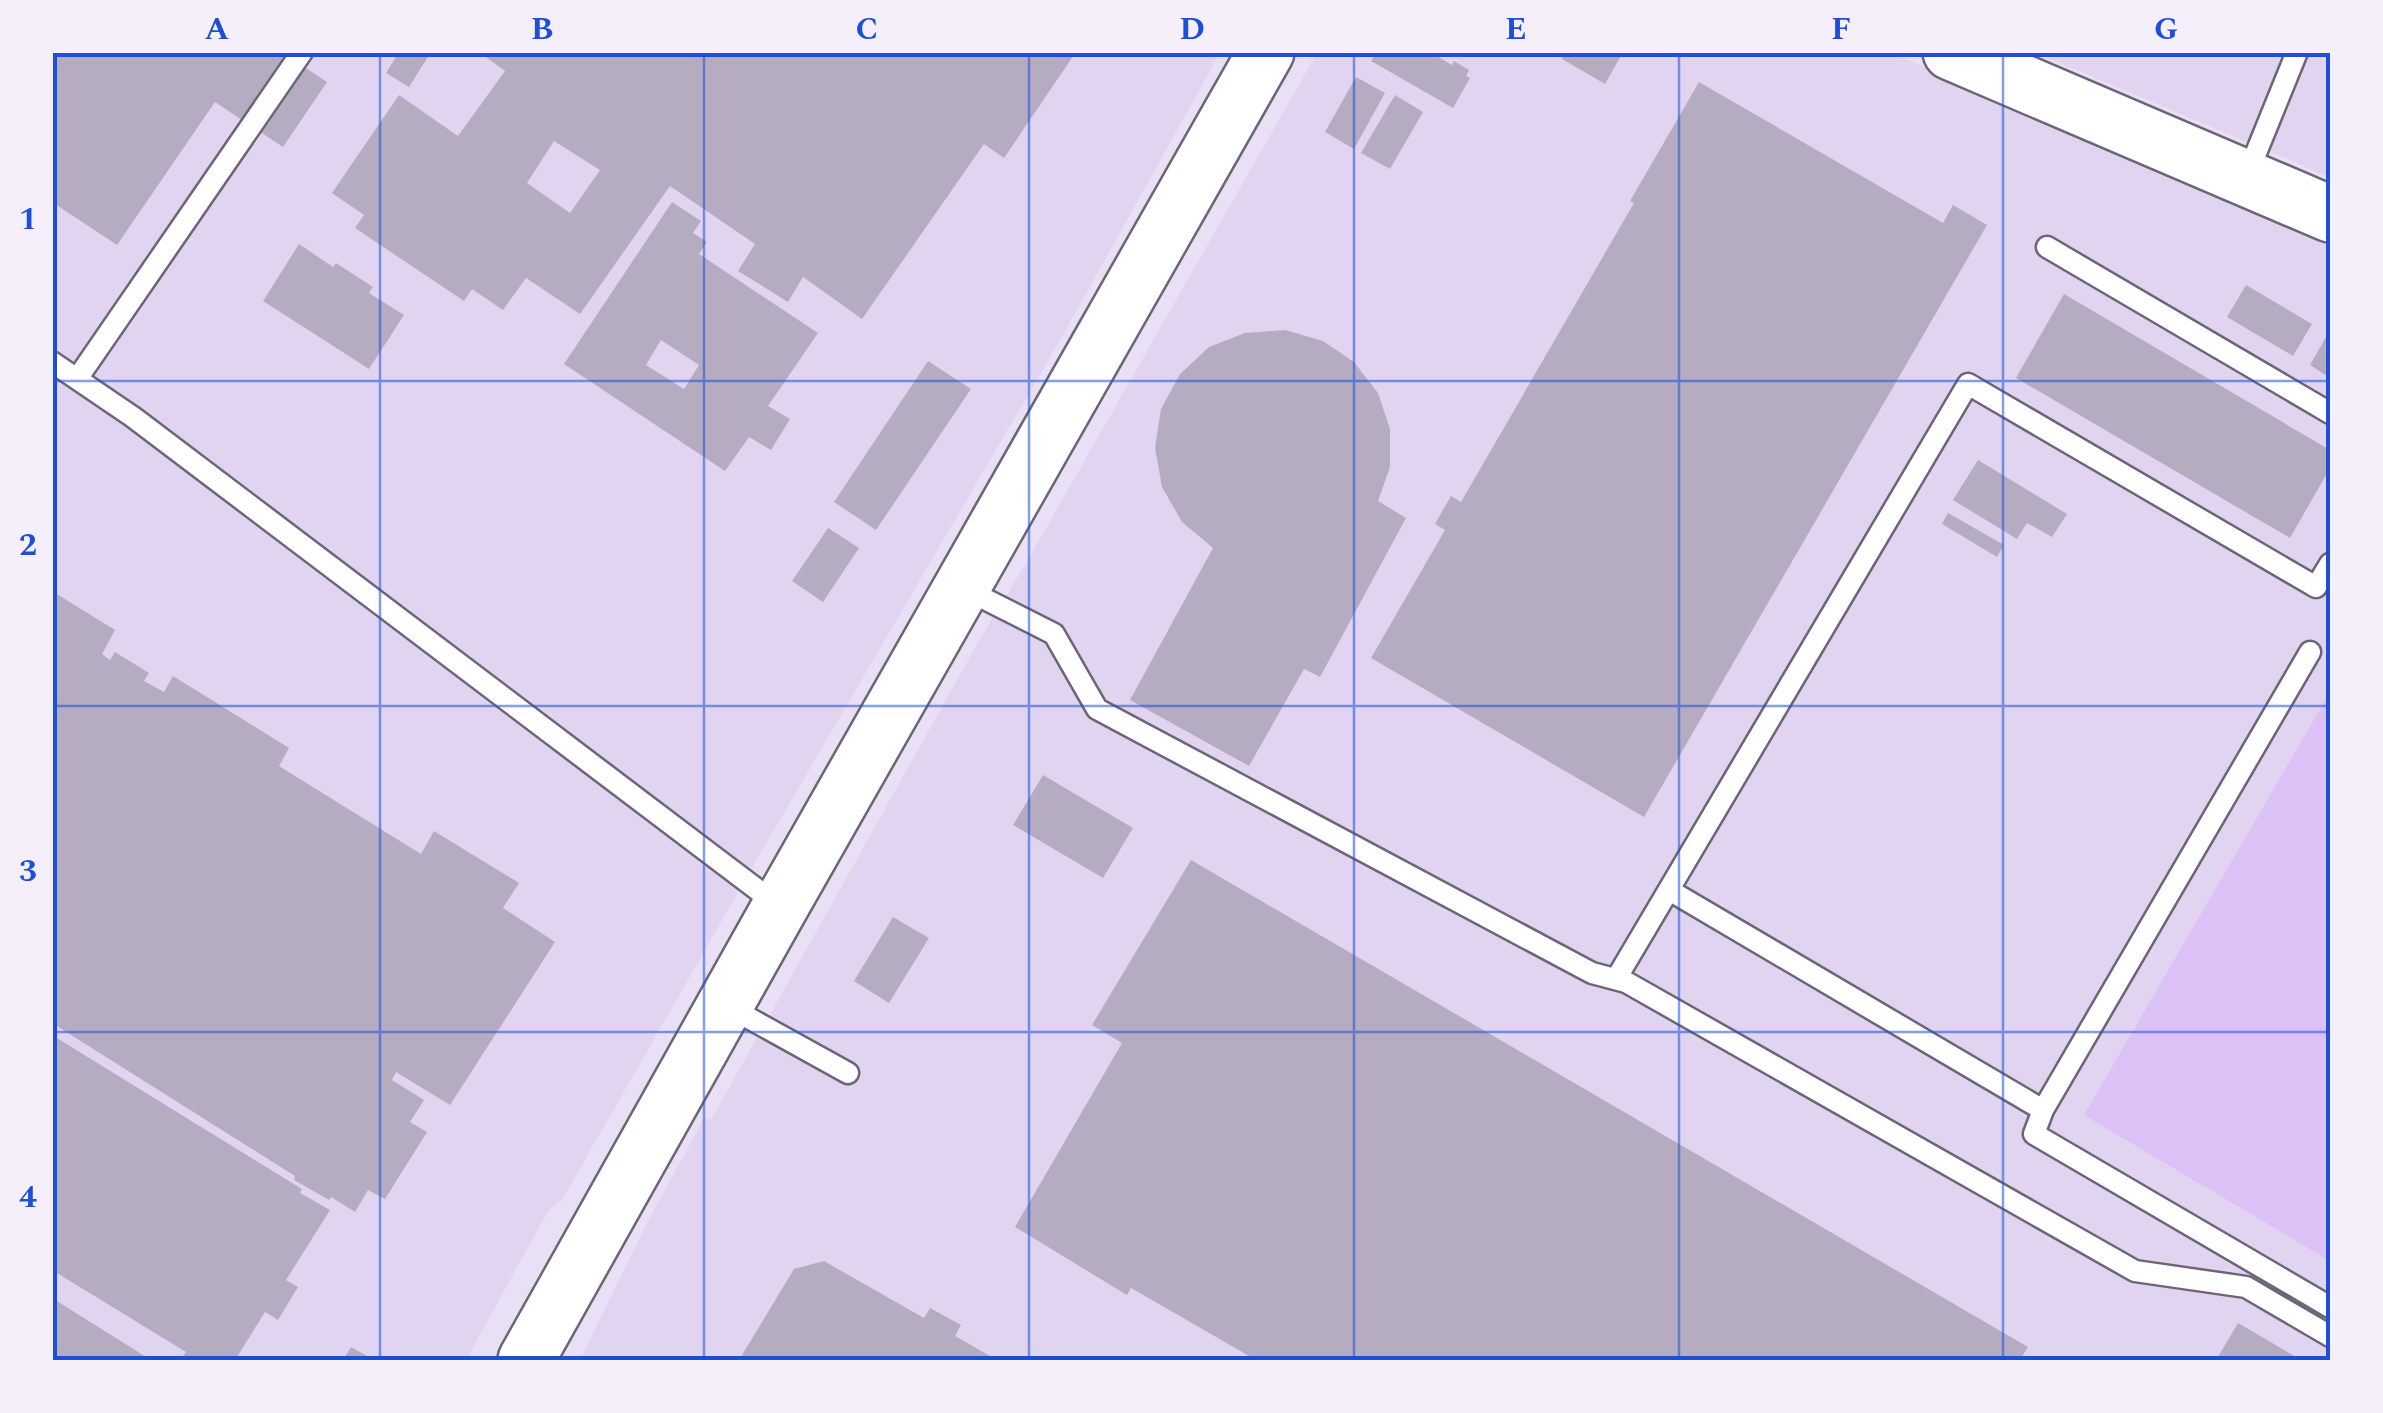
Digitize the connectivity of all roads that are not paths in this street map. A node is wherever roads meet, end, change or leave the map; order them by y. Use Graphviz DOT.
graph roads {
  1 [pos="302,52"];
  2 [pos="1266,52"];
  3 [pos="1951,52"];
  4 [pos="2296,52"];
  5 [pos="2244,177"];
  6 [pos="2330,214"];
  7 [pos="2048,247"];
  8 [pos="52,362"];
  9 [pos="77,379"];
  10 [pos="2330,414"];
  11 [pos="2330,564"];
  12 [pos="962,587"];
  13 [pos="2310,652"];
  14 [pos="1668,890"];
  15 [pos="780,907"];
  16 [pos="1616,979"];
  17 [pos="725,1005"];
  18 [pos="848,1073"];
  19 [pos="2043,1110"];
  20 [pos="2330,1308"];
  21 [pos="2330,1336"];
  22 [pos="526,1360"];
  1 -- 9 [label="lane"];
  2 -- 12 [label="street"];
  3 -- 5 [label="street"];
  4 -- 5 [label="lane"];
  5 -- 6 [label="street"];
  7 -- 10 [label="lane"];
  8 -- 9 [label="lane"];
  9 -- 15 [label="lane"];
  11 -- 14 [label="lane"];
  12 -- 15 [label="street"];
  12 -- 16 [label="lane"];
  13 -- 19 [label="lane"];
  14 -- 16 [label="lane"];
  14 -- 19 [label="lane"];
  15 -- 17 [label="street"];
  16 -- 21 [label="lane"];
  17 -- 18 [label="lane"];
  17 -- 22 [label="street"];
  19 -- 20 [label="lane"];
}
